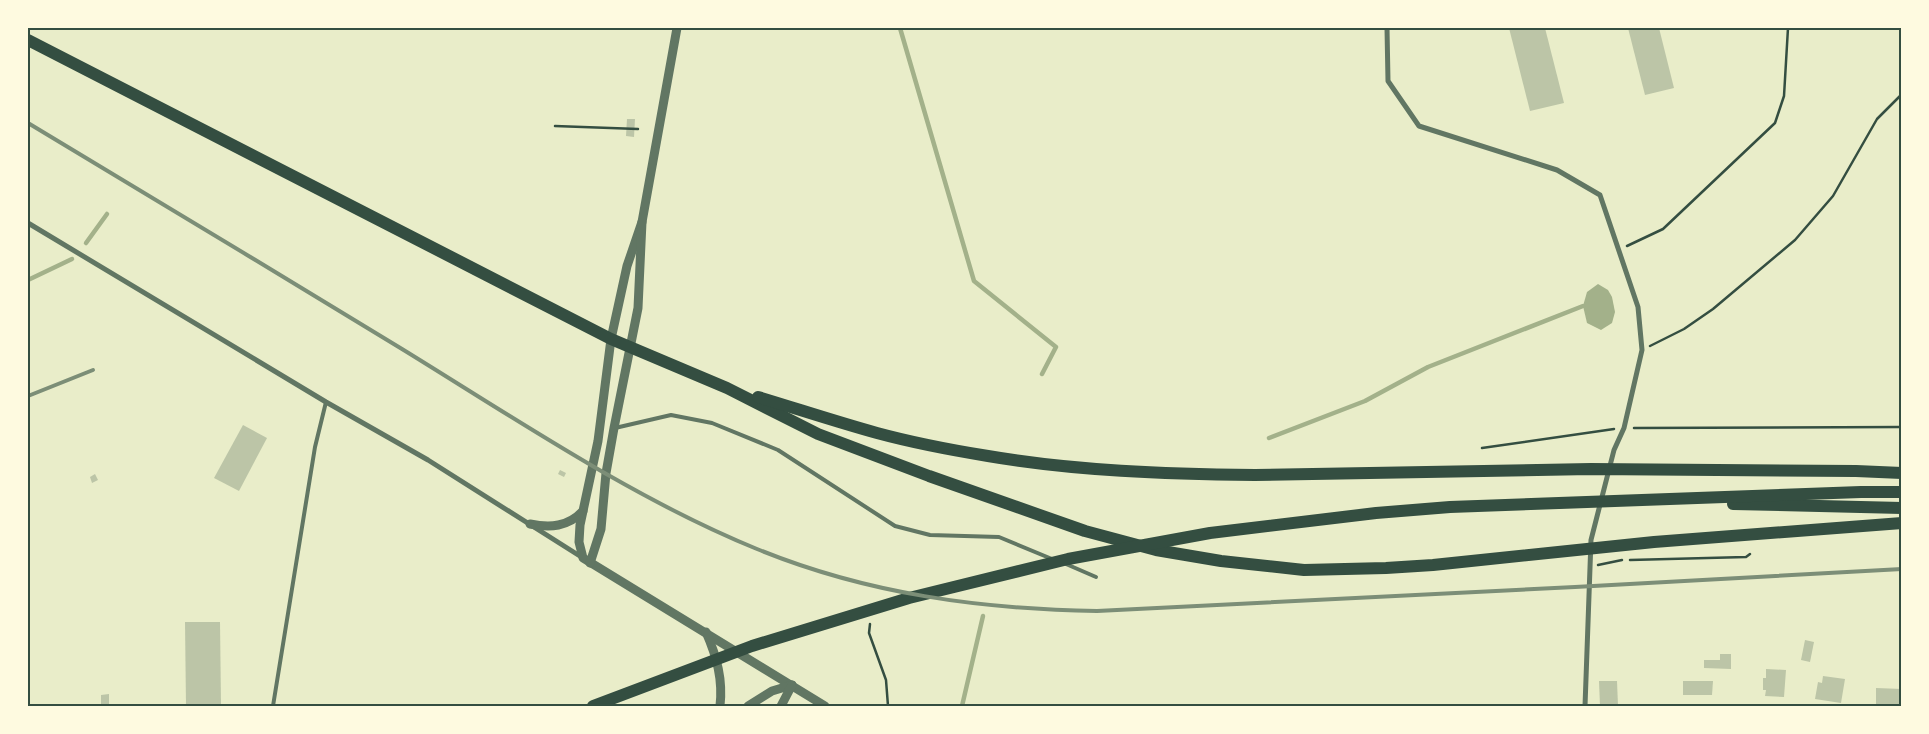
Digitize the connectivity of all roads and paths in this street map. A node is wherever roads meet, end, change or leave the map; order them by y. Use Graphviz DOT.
graph roads {
  1 [pos="677,28"];
  2 [pos="1387,28"];
  3 [pos="1788,28"];
  4 [pos="28,40"];
  5 [pos="1902,94"];
  6 [pos="555,126"];
  7 [pos="638,129"];
  8 [pos="642,222"];
  9 [pos="28,223"];
  10 [pos="1618,250"];
  11 [pos="611,339"];
  12 [pos="630,348"];
  13 [pos="1642,350"];
  14 [pos="727,388"];
  15 [pos="326,402"];
  16 [pos="1902,427"];
  17 [pos="614,428"];
  18 [pos="1624,428"];
  19 [pos="1482,448"];
  20 [pos="1902,474"];
  21 [pos="1902,492"];
  22 [pos="1621,501"];
  23 [pos="1902,508"];
  24 [pos="583,511"];
  25 [pos="1902,523"];
  26 [pos="530,524"];
  27 [pos="1750,554"];
  28 [pos="587,561"];
  29 [pos="1590,566"];
  30 [pos="1096,577"];
  31 [pos="870,618"];
  32 [pos="706,632"];
  33 [pos="792,686"];
  34 [pos="273,706"];
  35 [pos="593,706"];
  36 [pos="720,706"];
  37 [pos="748,706"];
  38 [pos="781,706"];
  39 [pos="825,706"];
  40 [pos="888,706"];
  41 [pos="1585,706"];
  1 -- 8 [label="street"];
  2 -- 10 [label="street"];
  3 -- 10 [label="path"];
  4 -- 11 [label="main road"];
  5 -- 13 [label="path"];
  6 -- 7 [label="path"];
  8 -- 11 [label="street"];
  8 -- 12 [label="street"];
  9 -- 15 [label="street"];
  10 -- 13 [label="street"];
  11 -- 12 [label="main road"];
  11 -- 24 [label="street"];
  12 -- 14 [label="main road"];
  12 -- 17 [label="street"];
  13 -- 18 [label="street"];
  14 -- 20 [label="main road"];
  14 -- 25 [label="main road"];
  15 -- 26 [label="street"];
  15 -- 34 [label="lane"];
  16 -- 18 [label="path"];
  17 -- 28 [label="street"];
  17 -- 30 [label="lane"];
  18 -- 19 [label="path"];
  18 -- 29 [label="street"];
  21 -- 22 [label="main road"];
  22 -- 23 [label="main road"];
  22 -- 35 [label="main road"];
  24 -- 26 [label="street"];
  24 -- 28 [label="street"];
  26 -- 28 [label="street"];
  27 -- 29 [label="path"];
  28 -- 32 [label="street"];
  29 -- 41 [label="street"];
  31 -- 40 [label="path"];
  32 -- 33 [label="street"];
  32 -- 36 [label="street"];
  33 -- 37 [label="street"];
  33 -- 38 [label="street"];
  33 -- 39 [label="street"];
}
